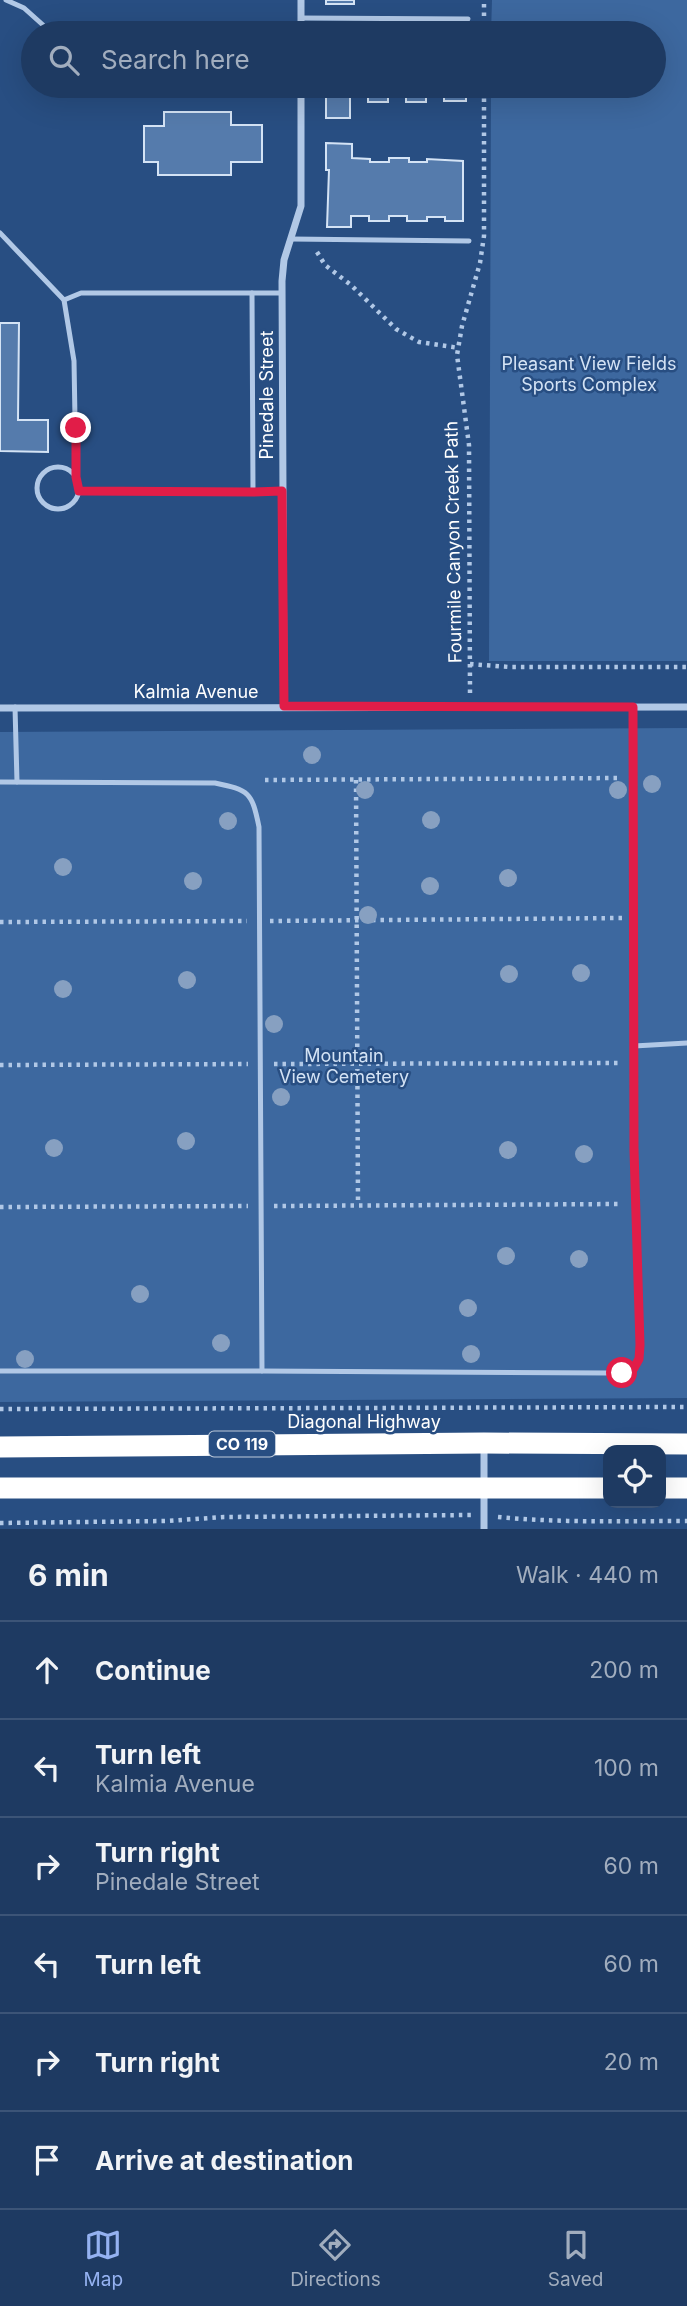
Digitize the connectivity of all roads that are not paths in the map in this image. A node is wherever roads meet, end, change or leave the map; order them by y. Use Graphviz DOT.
graph roads {
  1 [pos="6,0"];
  2 [pos="301,0"];
  3 [pos="301,18"];
  4 [pos="468,19"];
  5 [pos="39,21"];
  6 [pos="301,98"];
  7 [pos="0,233"];
  8 [pos="291,239"];
  9 [pos="469,241"];
  10 [pos="252,293"];
  11 [pos="281,293"];
  12 [pos="64,300"];
  13 [pos="76,477"];
  14 [pos="79,491"];
  15 [pos="282,491"];
  16 [pos="253,492"];
  17 [pos="284,706"];
  18 [pos="633,707"];
  19 [pos="687,707"];
  20 [pos="0,708"];
  21 [pos="15,708"];
  22 [pos="0,782"];
  23 [pos="17,782"];
  24 [pos="687,1043"];
  25 [pos="634,1045"];
  26 [pos="0,1371"];
  27 [pos="262,1371"];
  28 [pos="484,1443"];
  29 [pos="687,1444"];
  30 [pos="0,1447"];
  31 [pos="0,1488"];
  32 [pos="484,1488"];
  33 [pos="603,1488"];
  34 [pos="666,1488"];
  35 [pos="687,1488"];
  36 [pos="484,1529"];
  1 -- 5 [label="lane"];
  2 -- 3 [label="street"];
  3 -- 4 [label="lane"];
  6 -- 8 [label="street, Pinedale Street"];
  7 -- 12 [label="lane"];
  8 -- 9 [label="lane"];
  8 -- 11 [label="street, Pinedale Street"];
  10 -- 11 [label="lane"];
  10 -- 12 [label="lane"];
  10 -- 16 [label="lane"];
  11 -- 15 [label="street, Pinedale Street"];
  12 -- 13 [label="lane"];
  13 -- 14 [label="lane"];
  13 -- 14 [label="lane"];
  14 -- 16 [label="lane"];
  15 -- 16 [label="lane"];
  15 -- 17 [label="street, Pinedale Street"];
  17 -- 18 [label="street, Kalmia Avenue"];
  17 -- 21 [label="street, Kalmia Avenue"];
  18 -- 19 [label="street, Kalmia Avenue"];
  18 -- 25 [label="lane"];
  20 -- 21 [label="street, Kalmia Avenue"];
  21 -- 23 [label="lane"];
  22 -- 23 [label="lane"];
  23 -- 27 [label="lane"];
  24 -- 25 [label="lane"];
  25 -- 27 [label="lane"];
  26 -- 27 [label="lane"];
  28 -- 29 [label="highway, Diagonal Highway / CO 119"];
  28 -- 30 [label="highway, Diagonal Highway / CO 119"];
  28 -- 32 [label="street"];
  31 -- 32 [label="highway"];
  32 -- 33 [label="highway"];
  32 -- 36 [label="street"];
  34 -- 35 [label="highway"];
}
